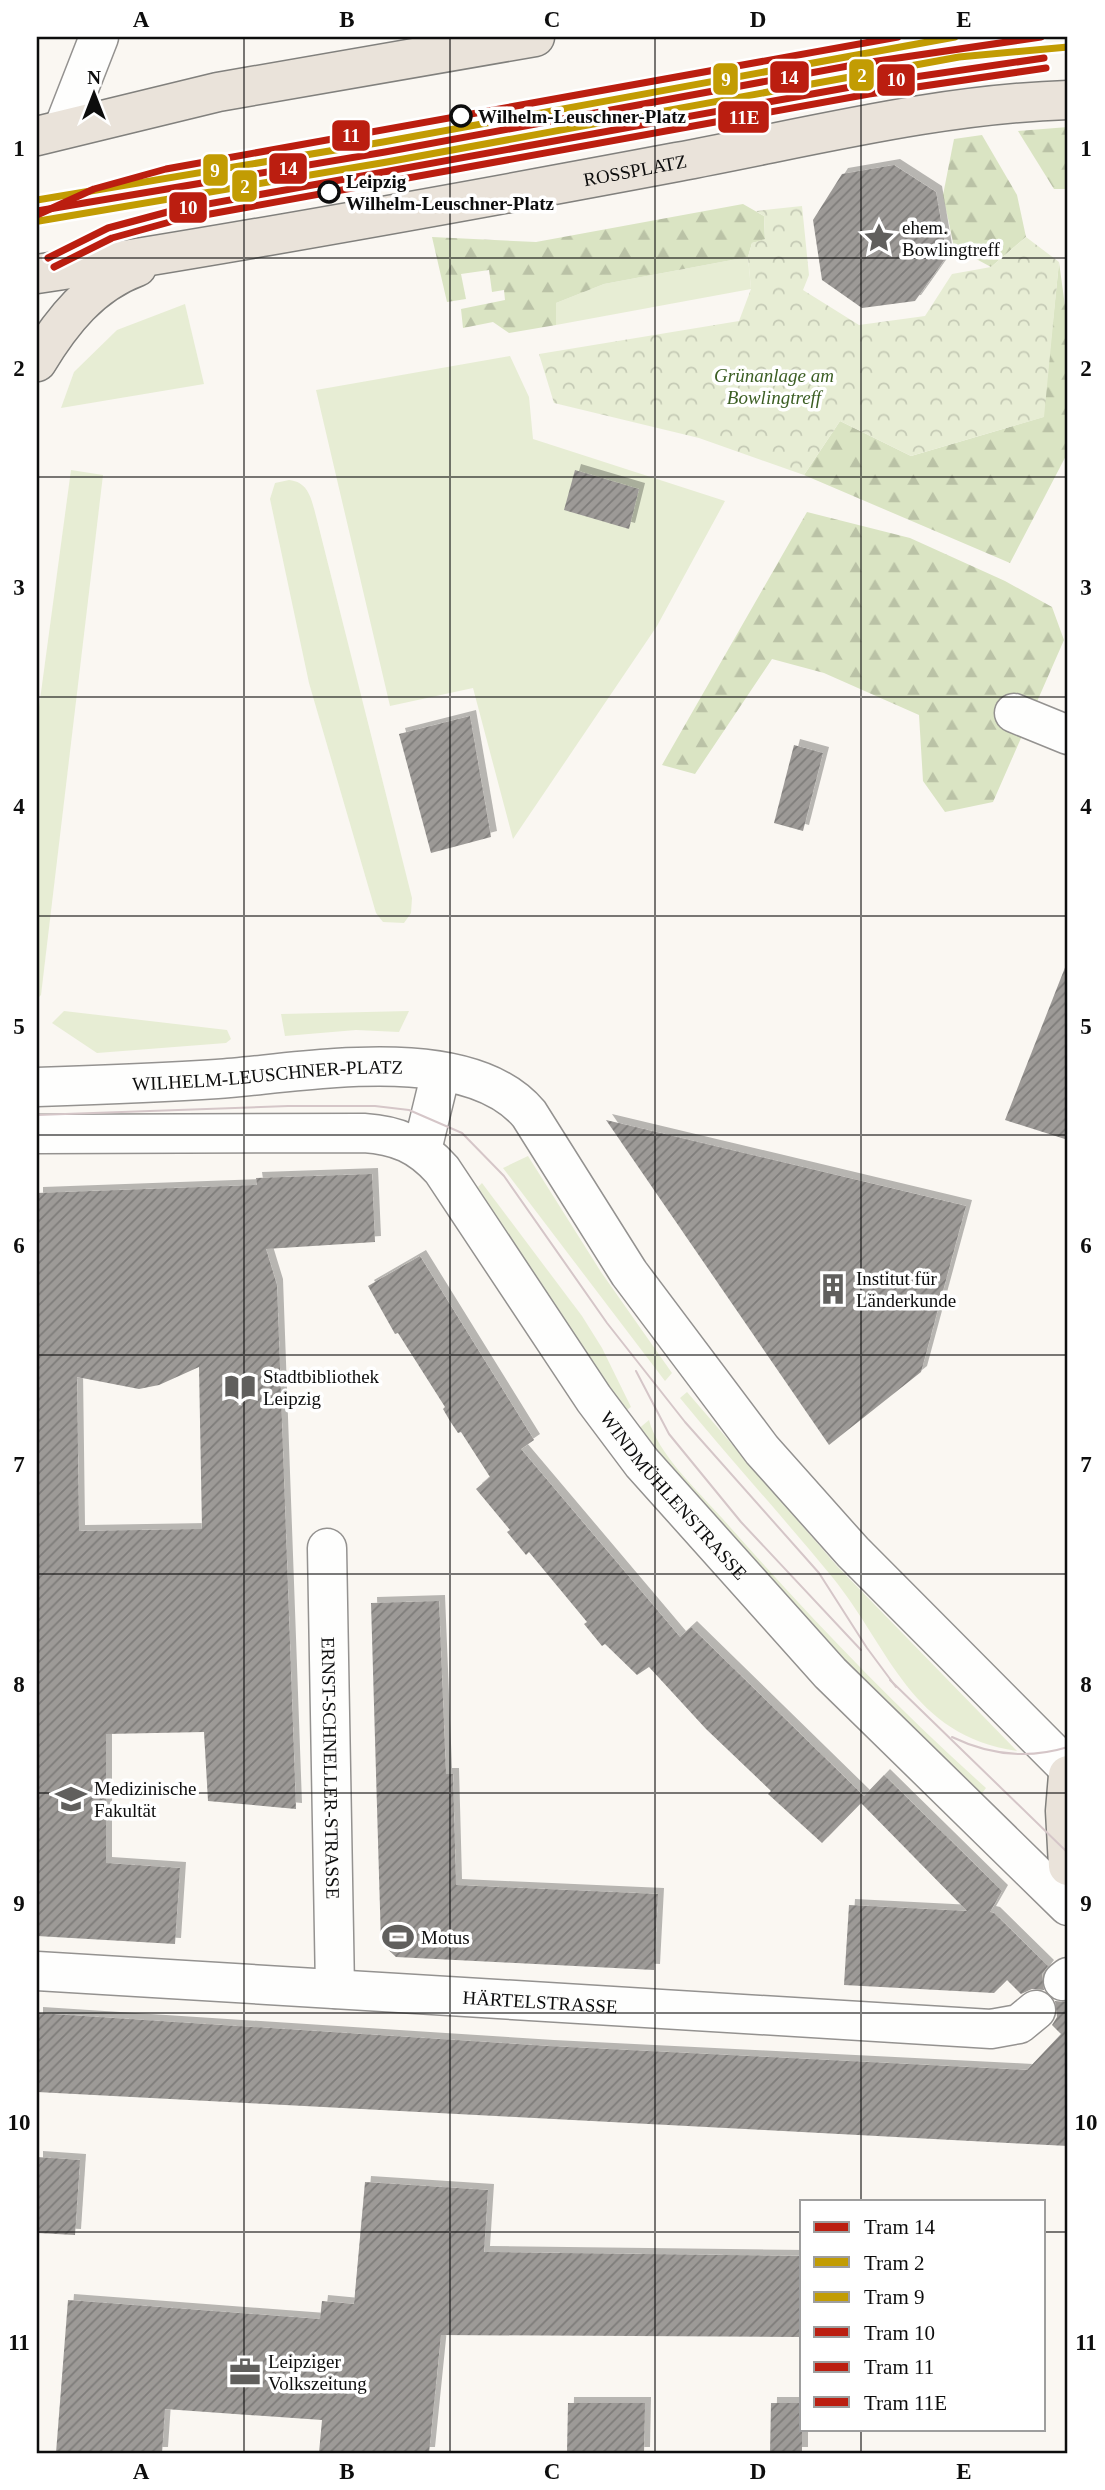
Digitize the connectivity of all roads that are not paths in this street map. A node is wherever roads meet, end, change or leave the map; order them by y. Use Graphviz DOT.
graph roads {
  1 [pos="99,37"];
  2 [pos="536,37"];
  3 [pos="1068,100"];
  4 [pos="45,138"];
  5 [pos="193,250"];
  6 [pos="37,274"];
  7 [pos="37,362"];
  8 [pos="1013,713"];
  9 [pos="1068,734"];
  10 [pos="441,1072"];
  11 [pos="37,1087"];
  12 [pos="37,1134"];
  13 [pos="422,1150"];
  14 [pos="327,1548"];
  15 [pos="1068,1768"];
  16 [pos="1068,1775"];
  17 [pos="984,1823"];
  18 [pos="1068,1856"];
  19 [pos="1068,1906"];
  20 [pos="37,1971"];
  21 [pos="335,1989"];
  22 [pos="1036,2010"];
  1 -- 4 [label="street"];
  2 -- 4 [label="main road"];
  3 -- 5 [label="main road, ROSSPLATZ"];
  5 -- 6 [label="main road, ROSSPLATZ"];
  5 -- 7 [label="main road"];
  8 -- 9 [label="street"];
  10 -- 11 [label="street, WILHELM-LEUSCHNER-PLATZ"];
  10 -- 13 [label="street"];
  10 -- 15 [label="street, WILHELM-LEUSCHNER-PLATZ"];
  12 -- 13 [label="street, WINDMÜHLENSTRASSE"];
  13 -- 17 [label="street, WINDMÜHLENSTRASSE"];
  14 -- 21 [label="street, ERNST-SCHNELLER-STRASSE"];
  16 -- 18 [label="main road"];
  17 -- 18 [label="street"];
  17 -- 19 [label="street, WINDMÜHLENSTRASSE"];
  20 -- 21 [label="street, HÄRTELSTRASSE"];
  21 -- 22 [label="street, HÄRTELSTRASSE"];
}
